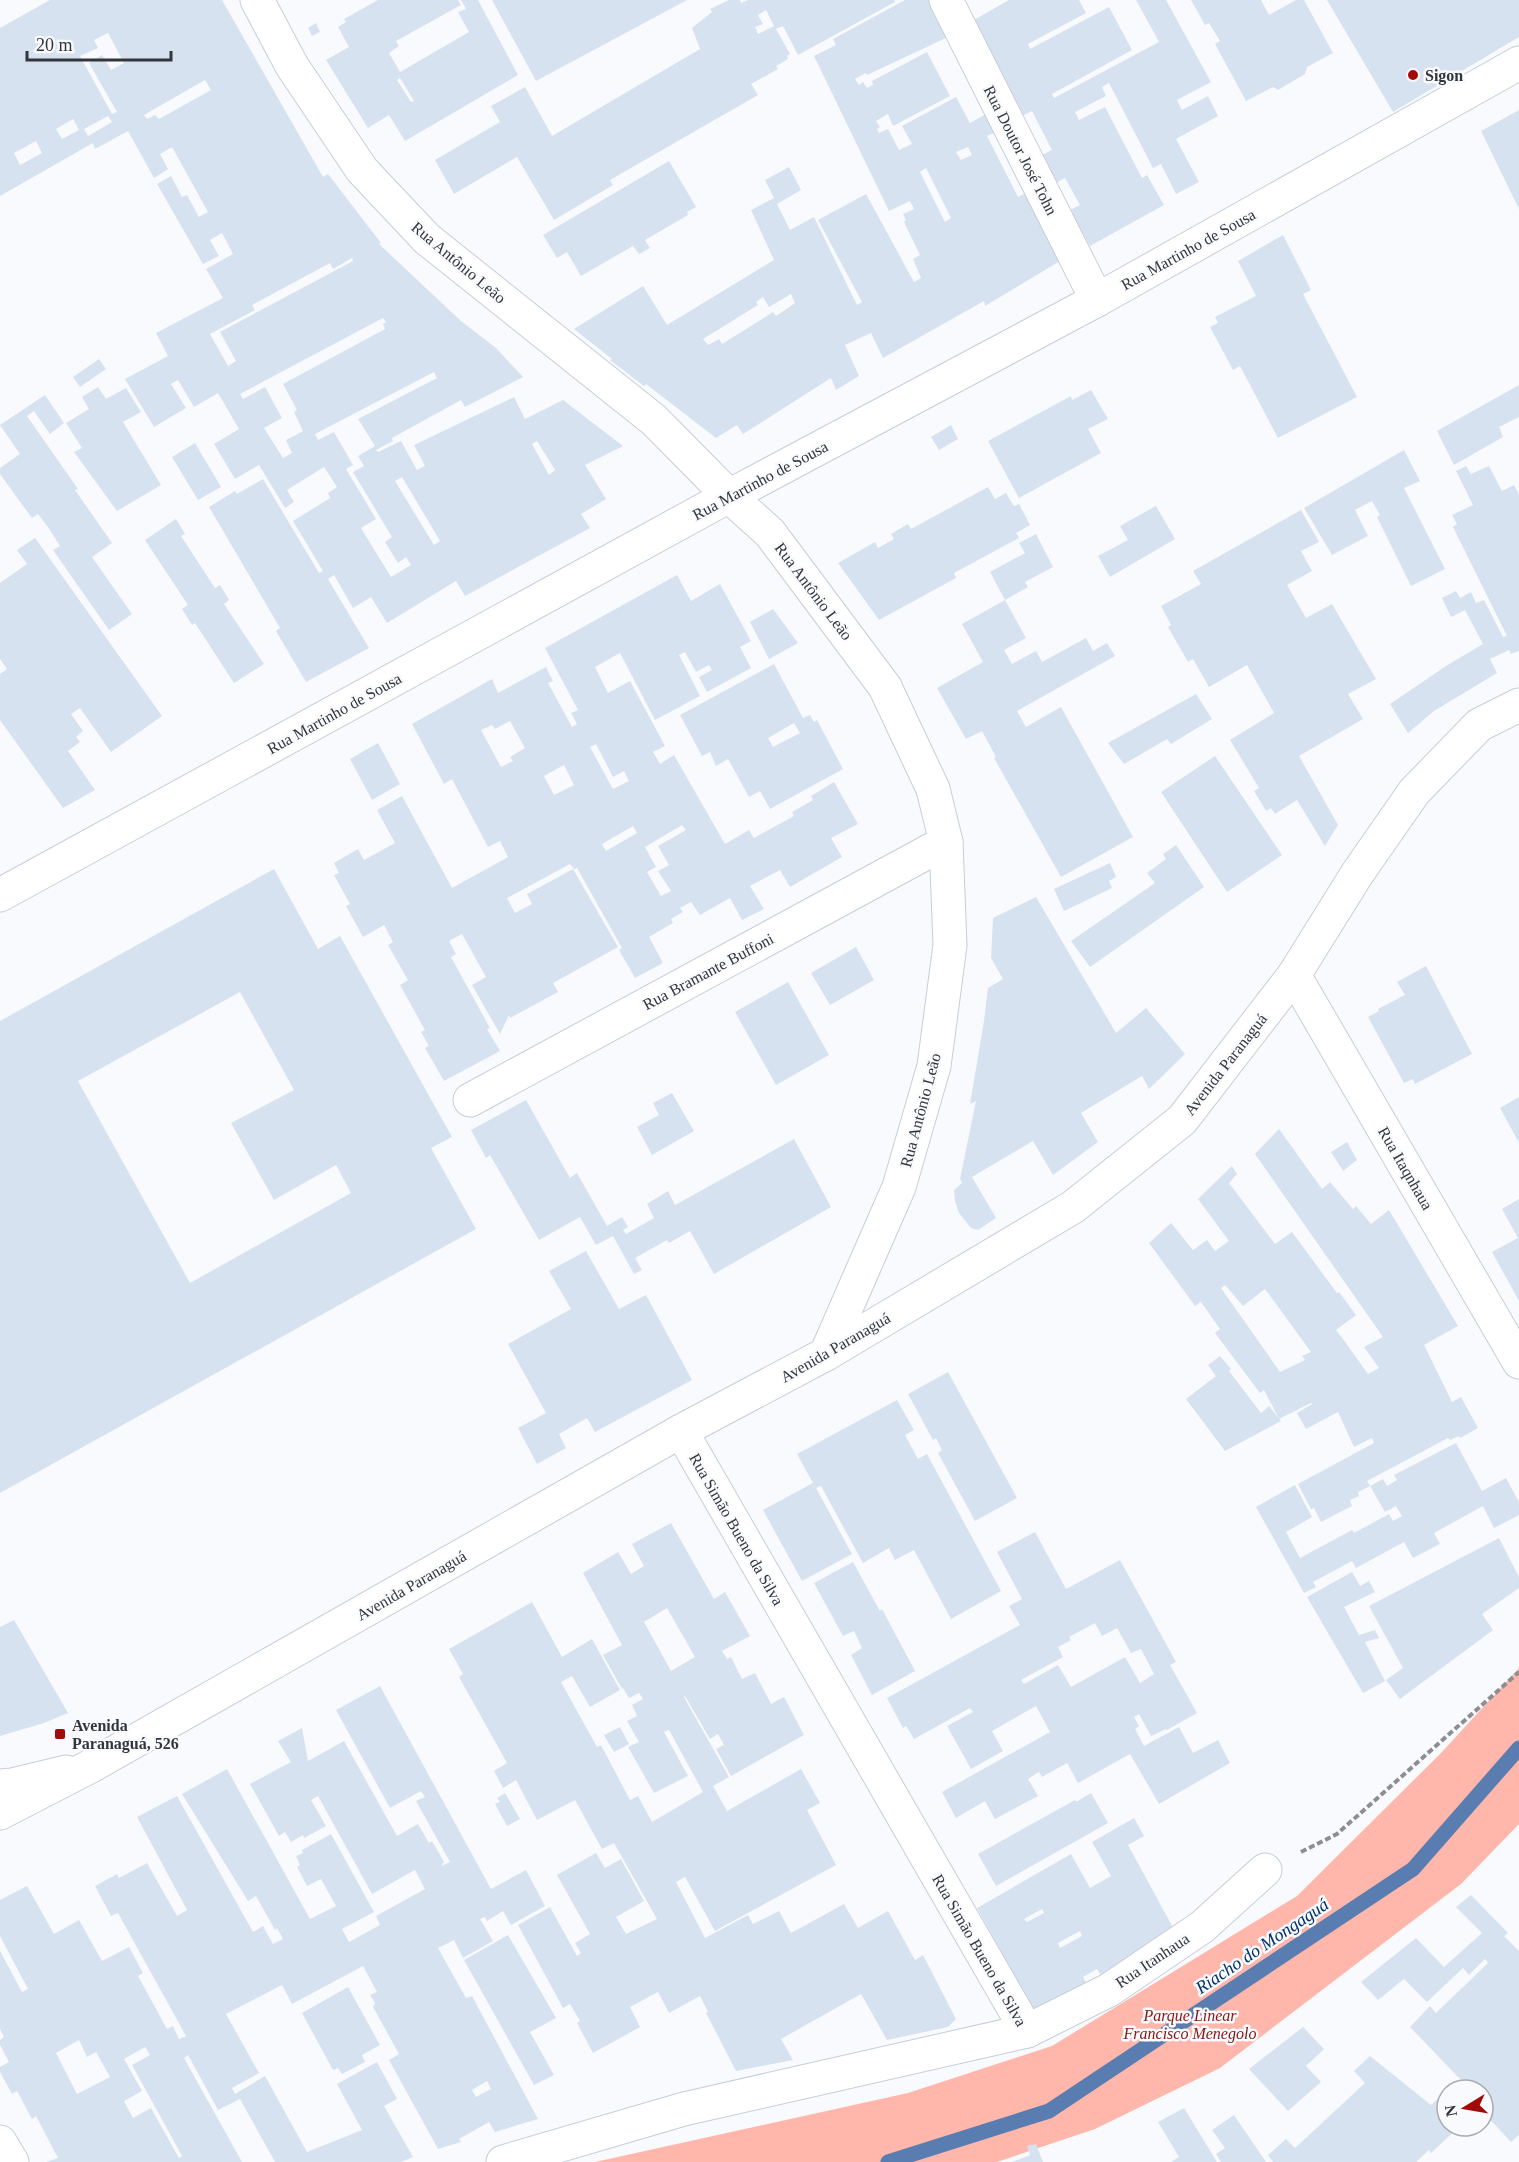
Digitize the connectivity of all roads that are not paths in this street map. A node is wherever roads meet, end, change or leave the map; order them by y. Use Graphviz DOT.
graph roads {
  1 [pos="257,0"];
  2 [pos="946,0"];
  3 [pos="1519,63"];
  4 [pos="1097,300"];
  5 [pos="729,496"];
  6 [pos="1519,705"];
  7 [pos="946,842"];
  8 [pos="0,895"];
  9 [pos="1294,975"];
  10 [pos="470,1100"];
  11 [pos="826,1354"];
  12 [pos="1519,1362"];
  13 [pos="681,1431"];
  14 [pos="91,1766"];
  15 [pos="0,1786"];
  16 [pos="0,1813"];
  17 [pos="1265,1870"];
  18 [pos="1027,2031"];
  19 [pos="0,2142"];
  20 [pos="12,2162"];
  21 [pos="503,2162"];
  1 -- 5 [label="street, Rua Antônio Leão"];
  2 -- 4 [label="street, Rua Doutor José Tohn"];
  3 -- 4 [label="street, Rua Martinho de Sousa"];
  4 -- 5 [label="street, Rua Martinho de Sousa"];
  5 -- 7 [label="street, Rua Antônio Leão"];
  5 -- 8 [label="street, Rua Martinho de Sousa"];
  6 -- 9 [label="street, Avenida Paranaguá"];
  7 -- 10 [label="street, Rua Bramante Buffoni"];
  7 -- 11 [label="street, Rua Antônio Leão"];
  9 -- 11 [label="street, Avenida Paranaguá"];
  9 -- 12 [label="street, Rua Itaqnhaua"];
  11 -- 13 [label="street, Avenida Paranaguá"];
  13 -- 14 [label="street, Avenida Paranaguá"];
  13 -- 18 [label="street, Rua Simão Bueno da Silva"];
  14 -- 15 [label="street"];
  14 -- 16 [label="street, Avenida Paranaguá"];
  17 -- 18 [label="street, Rua Itanhaua"];
  18 -- 21 [label="street, Rua Simão Bueno da Silva"];
  19 -- 20 [label="street"];
}
